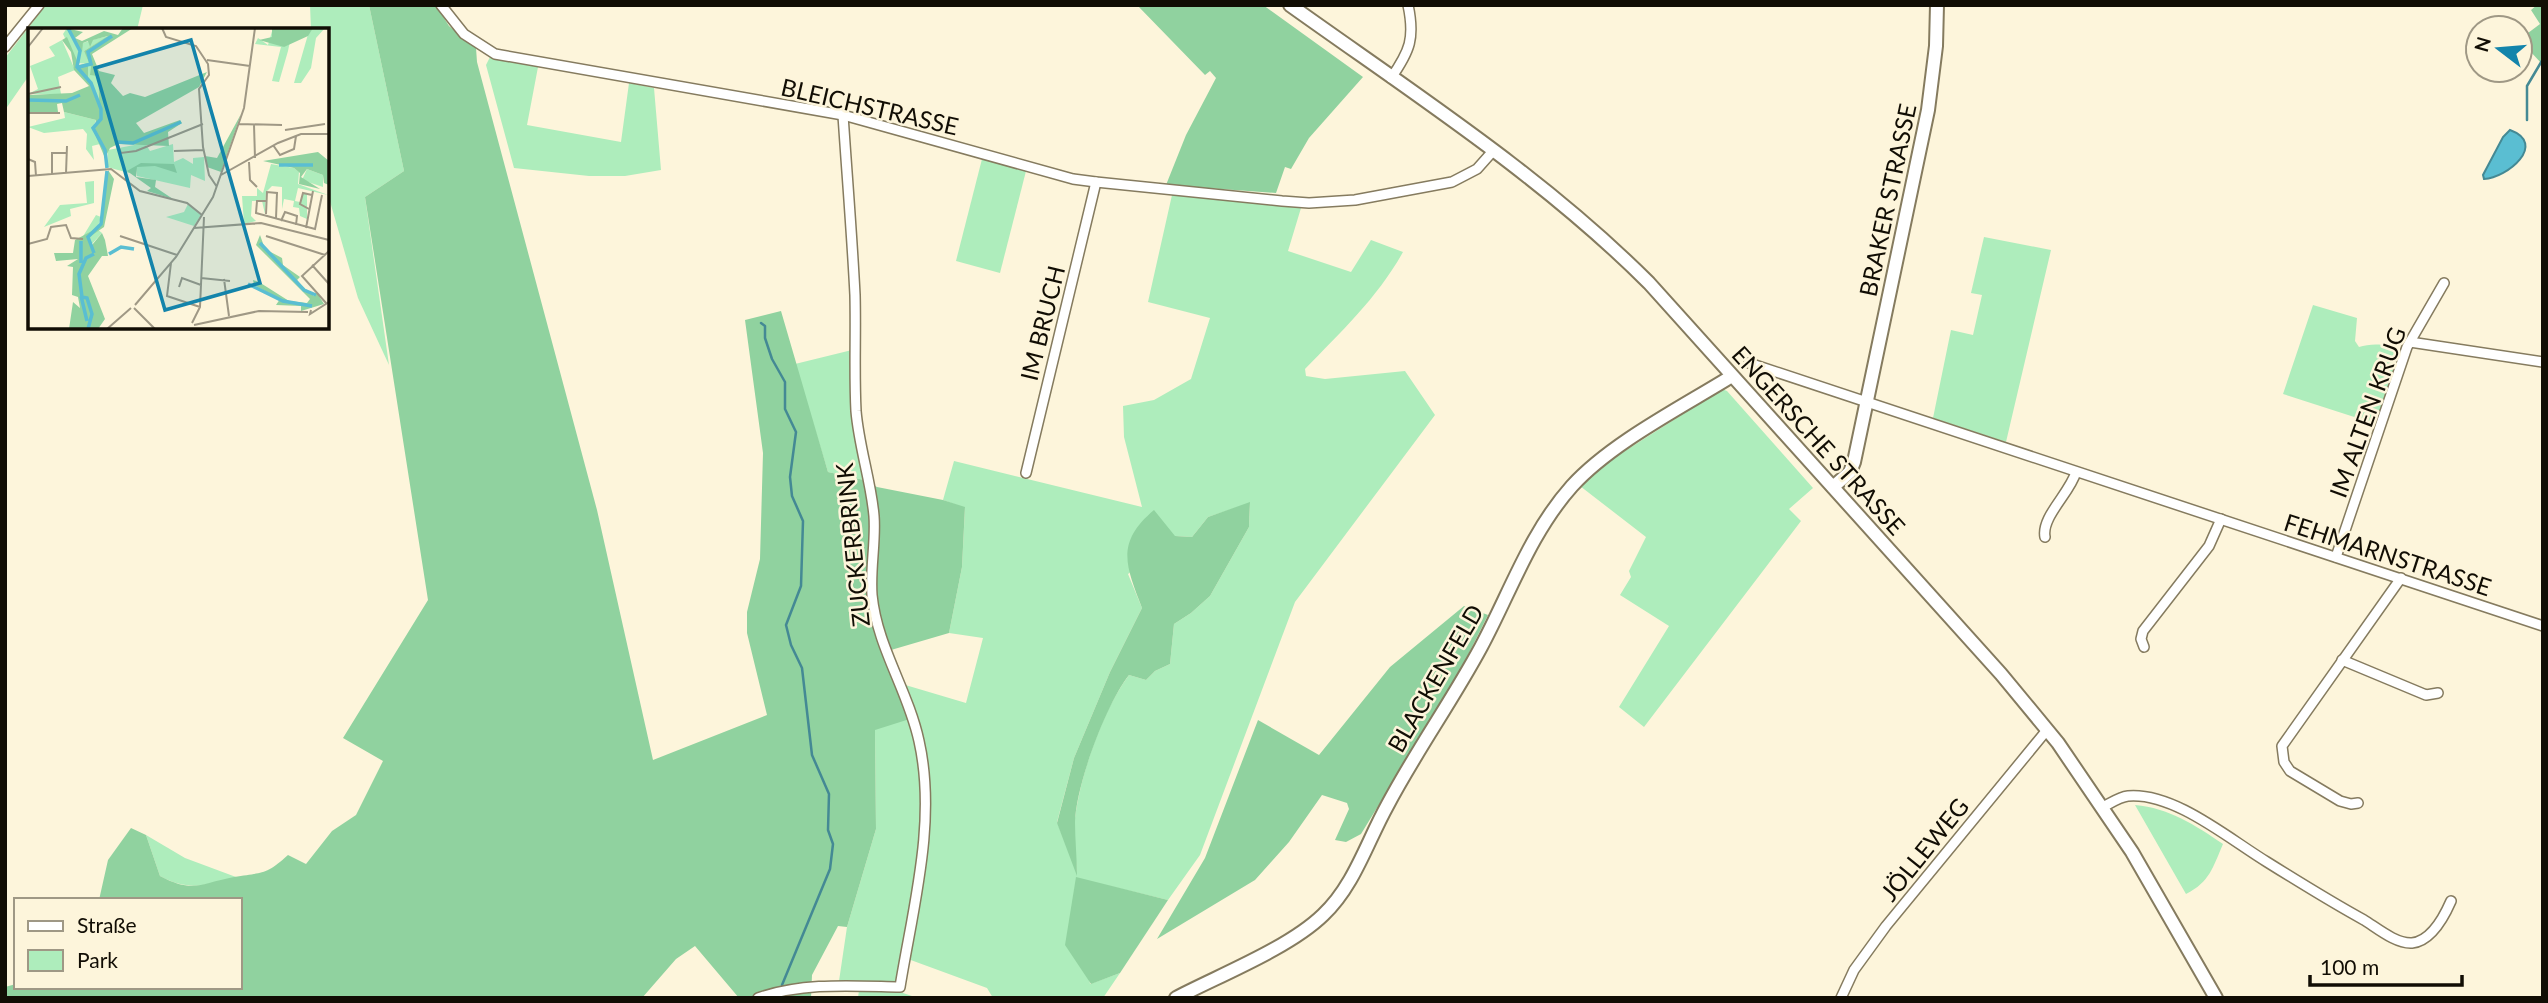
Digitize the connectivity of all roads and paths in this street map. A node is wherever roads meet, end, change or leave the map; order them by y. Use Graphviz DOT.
graph roads {
  1 [pos="39,5"];
  2 [pos="440,5"];
  3 [pos="1290,5"];
  4 [pos="1408,5"];
  5 [pos="1937,5"];
  6 [pos="5,47"];
  7 [pos="1391,78"];
  8 [pos="843,115"];
  9 [pos="1493,151"];
  10 [pos="1096,183"];
  11 [pos="2444,283"];
  12 [pos="2410,342"];
  13 [pos="2543,362"];
  14 [pos="1749,363"];
  15 [pos="1732,376"];
  16 [pos="1866,402"];
  17 [pos="1026,472"];
  18 [pos="2076,472"];
  19 [pos="1833,487"];
  20 [pos="2221,519"];
  21 [pos="2045,537"];
  22 [pos="2336,557"];
  23 [pos="2401,578"];
  24 [pos="2543,626"];
  25 [pos="2144,647"];
  26 [pos="2342,660"];
  27 [pos="2438,693"];
  28 [pos="2047,730"];
  29 [pos="2358,803"];
  30 [pos="2103,807"];
  31 [pos="2451,901"];
  32 [pos="758,998"];
  33 [pos="1176,998"];
  34 [pos="1841,998"];
  35 [pos="2216,998"];
  1 -- 6 [label="street"];
  2 -- 8 [label="street, BLEICHSTRASSE"];
  3 -- 7 [label="main road, ENGERSCHE STRASSE"];
  4 -- 7 [label="street"];
  5 -- 16 [label="main road, BRAKER STRASSE"];
  7 -- 9 [label="main road, ENGERSCHE STRASSE"];
  8 -- 10 [label="street, BLEICHSTRASSE"];
  8 -- 32 [label="street, ZUCKERBRINK"];
  9 -- 10 [label="street, BLEICHSTRASSE"];
  9 -- 15 [label="main road, ENGERSCHE STRASSE"];
  10 -- 17 [label="street, IM BRUCH"];
  11 -- 12 [label="street, IM ALTEN KRUG"];
  12 -- 13 [label="street"];
  12 -- 22 [label="street, IM ALTEN KRUG"];
  14 -- 16 [label="street"];
  15 -- 19 [label="main road, ENGERSCHE STRASSE"];
  15 -- 33 [label="main road, BLACKENFELD"];
  16 -- 18 [label="street, FEHMARNSTRASSE"];
  16 -- 19 [label="main road, BRAKER STRASSE"];
  18 -- 20 [label="street, FEHMARNSTRASSE"];
  18 -- 21 [label="street"];
  19 -- 28 [label="main road, ENGERSCHE STRASSE"];
  20 -- 22 [label="street, FEHMARNSTRASSE"];
  20 -- 25 [label="street"];
  22 -- 23 [label="street, FEHMARNSTRASSE"];
  23 -- 24 [label="street, FEHMARNSTRASSE"];
  23 -- 26 [label="street"];
  26 -- 27 [label="street"];
  26 -- 29 [label="street"];
  28 -- 30 [label="main road, ENGERSCHE STRASSE"];
  28 -- 34 [label="street, JÖLLEWEG"];
  30 -- 31 [label="street"];
  30 -- 35 [label="main road, ENGERSCHE STRASSE"];
}
